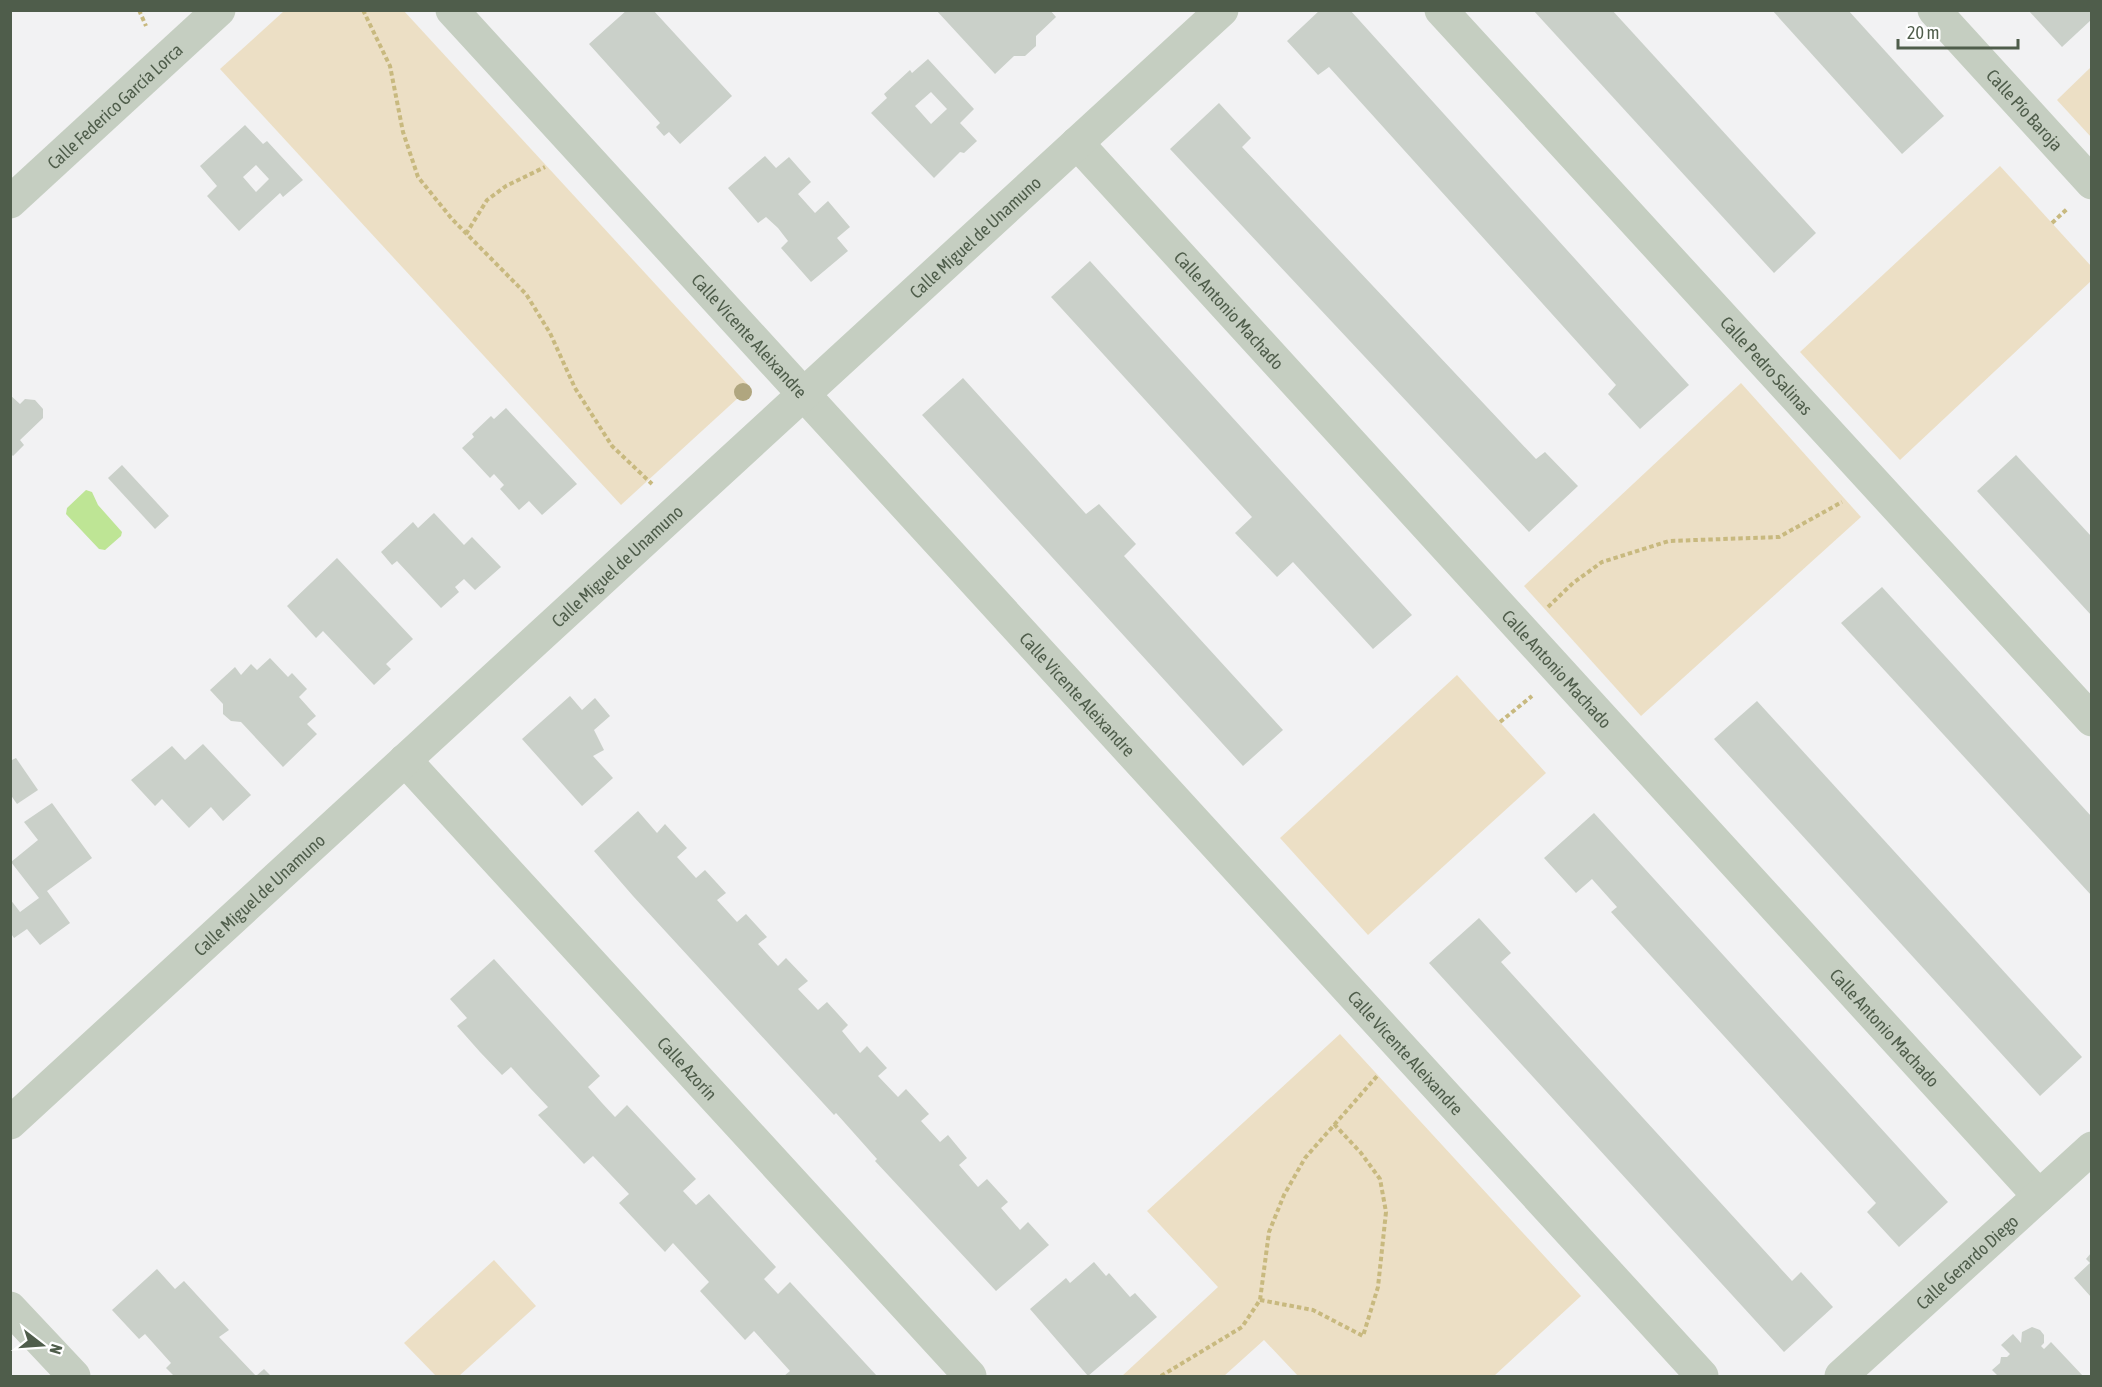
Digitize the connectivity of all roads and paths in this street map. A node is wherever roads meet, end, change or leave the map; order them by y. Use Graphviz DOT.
graph roads {
  1 [pos="219,10"];
  2 [pos="363,10"];
  3 [pos="452,10"];
  4 [pos="1222,10"];
  5 [pos="1441,10"];
  6 [pos="1934,10"];
  7 [pos="1077,143"];
  8 [pos="579,149"];
  9 [pos="2091,183"];
  10 [pos="10,202"];
  11 [pos="2070,207"];
  12 [pos="2052,223"];
  13 [pos="466,234"];
  14 [pos="804,394"];
  15 [pos="1869,478"];
  16 [pos="678,509"];
  17 [pos="1522,631"];
  18 [pos="2091,720"];
  19 [pos="405,760"];
  20 [pos="1402,1048"];
  21 [pos="10,1123"];
  22 [pos="1334,1124"];
  23 [pos="2091,1148"];
  24 [pos="2039,1196"];
  25 [pos="1260,1300"];
  26 [pos="10,1308"];
  27 [pos="74,1377"];
  28 [pos="970,1377"];
  29 [pos="1161,1377"];
  30 [pos="1702,1377"];
  31 [pos="1841,1377"];
  1 -- 10 [label="street, Calle Federico García Lorca"];
  2 -- 13 [label="path"];
  3 -- 8 [label="street, Calle Vicente Aleixandre"];
  4 -- 7 [label="street, Calle Miguel de Unamuno"];
  5 -- 15 [label="street, Calle Pedro Salinas"];
  6 -- 9 [label="street, Calle Pío Baroja"];
  7 -- 14 [label="street, Calle Miguel de Unamuno"];
  7 -- 17 [label="street, Calle Antonio Machado"];
  8 -- 13 [label="path"];
  8 -- 14 [label="street, Calle Vicente Aleixandre"];
  11 -- 12 [label="path"];
  13 -- 16 [label="path"];
  14 -- 16 [label="street, Calle Miguel de Unamuno"];
  14 -- 20 [label="street, Calle Vicente Aleixandre"];
  15 -- 17 [label="path"];
  15 -- 18 [label="street, Calle Pedro Salinas"];
  16 -- 19 [label="street, Calle Miguel de Unamuno"];
  17 -- 24 [label="street, Calle Antonio Machado"];
  19 -- 21 [label="street, Calle Miguel de Unamuno"];
  19 -- 28 [label="street, Calle Azorín"];
  20 -- 22 [label="path"];
  20 -- 30 [label="street, Calle Vicente Aleixandre"];
  22 -- 25 [label="path"];
  22 -- 25 [label="path"];
  23 -- 24 [label="street, Calle Gerardo Diego"];
  24 -- 31 [label="street, Calle Gerardo Diego"];
  25 -- 29 [label="path"];
  26 -- 27 [label="street"];
}
